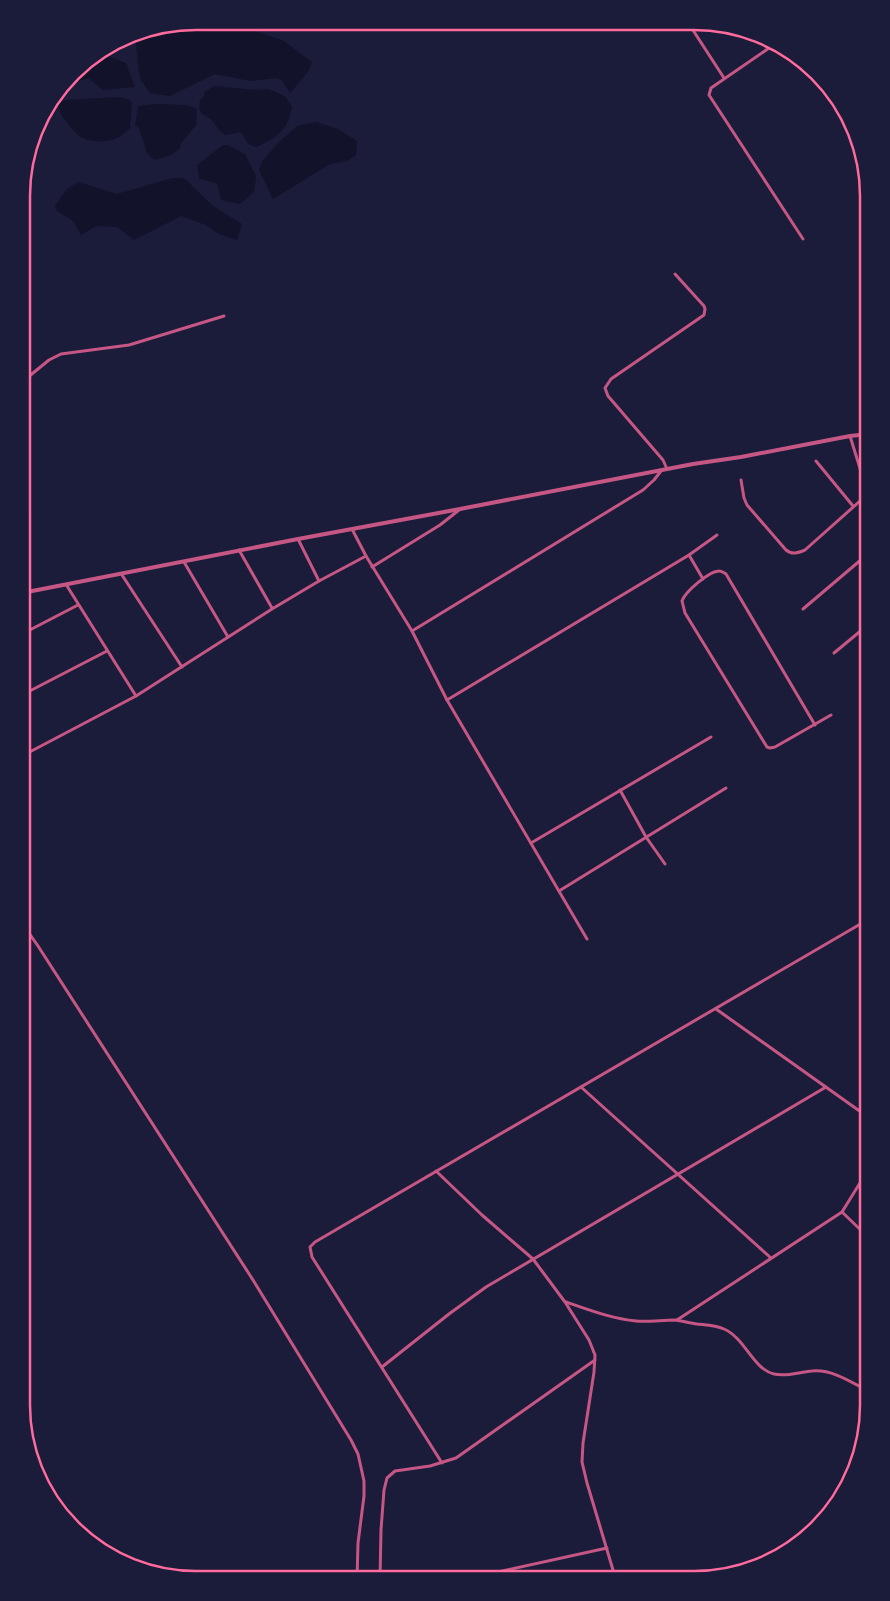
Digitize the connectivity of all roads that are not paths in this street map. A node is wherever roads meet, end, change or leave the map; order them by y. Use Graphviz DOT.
graph roads {
  1 [pos="693,30"];
  2 [pos="769,48"];
  3 [pos="724,78"];
  4 [pos="803,239"];
  5 [pos="675,274"];
  6 [pos="224,316"];
  7 [pos="30,375"];
  8 [pos="860,435"];
  9 [pos="850,436"];
  10 [pos="816,461"];
  11 [pos="860,468"];
  12 [pos="667,469"];
  13 [pos="661,471"];
  14 [pos="741,480"];
  15 [pos="860,500"];
  16 [pos="853,506"];
  17 [pos="460,509"];
  18 [pos="352,529"];
  19 [pos="716,535"];
  20 [pos="298,538"];
  21 [pos="239,550"];
  22 [pos="689,555"];
  23 [pos="366,556"];
  24 [pos="860,561"];
  25 [pos="184,562"];
  26 [pos="372,567"];
  27 [pos="122,574"];
  28 [pos="703,579"];
  29 [pos="319,581"];
  30 [pos="67,586"];
  31 [pos="30,593"];
  32 [pos="78,605"];
  33 [pos="272,608"];
  34 [pos="803,609"];
  35 [pos="30,630"];
  36 [pos="412,631"];
  37 [pos="860,631"];
  38 [pos="228,637"];
  39 [pos="107,651"];
  40 [pos="834,653"];
  41 [pos="182,667"];
  42 [pos="30,691"];
  43 [pos="136,696"];
  44 [pos="447,700"];
  45 [pos="832,715"];
  46 [pos="815,725"];
  47 [pos="711,736"];
  48 [pos="30,752"];
  49 [pos="726,788"];
  50 [pos="620,790"];
  51 [pos="646,837"];
  52 [pos="531,843"];
  53 [pos="665,864"];
  54 [pos="559,891"];
  55 [pos="860,924"];
  56 [pos="30,934"];
  57 [pos="587,939"];
  58 [pos="716,1010"];
  59 [pos="581,1087"];
  60 [pos="826,1088"];
  61 [pos="860,1111"];
  62 [pos="436,1171"];
  63 [pos="678,1175"];
  64 [pos="860,1183"];
  65 [pos="842,1212"];
  66 [pos="860,1229"];
  67 [pos="771,1258"];
  68 [pos="533,1259"];
  69 [pos="565,1302"];
  70 [pos="676,1320"];
  71 [pos="595,1360"];
  72 [pos="382,1367"];
  73 [pos="860,1386"];
  74 [pos="442,1463"];
  75 [pos="607,1548"];
  76 [pos="357,1571"];
  77 [pos="380,1571"];
  78 [pos="502,1571"];
  79 [pos="613,1571"];
  1 -- 3 [label="street"];
  2 -- 3 [label="street"];
  3 -- 4 [label="street"];
  5 -- 12 [label="street"];
  6 -- 7 [label="street"];
  8 -- 9 [label="street"];
  9 -- 11 [label="street"];
  9 -- 12 [label="street"];
  10 -- 16 [label="street"];
  12 -- 13 [label="street"];
  13 -- 17 [label="street"];
  13 -- 36 [label="street"];
  14 -- 16 [label="street"];
  15 -- 16 [label="street"];
  17 -- 18 [label="street"];
  17 -- 26 [label="street"];
  18 -- 20 [label="street"];
  18 -- 23 [label="street"];
  19 -- 22 [label="street"];
  20 -- 21 [label="street"];
  20 -- 29 [label="street"];
  21 -- 25 [label="street"];
  21 -- 33 [label="street"];
  22 -- 28 [label="street"];
  22 -- 44 [label="street"];
  23 -- 26 [label="street"];
  23 -- 29 [label="street"];
  24 -- 34 [label="street"];
  25 -- 27 [label="street"];
  25 -- 38 [label="street"];
  26 -- 36 [label="street"];
  27 -- 30 [label="street"];
  27 -- 41 [label="street"];
  28 -- 46 [label="street"];
  28 -- 46 [label="street"];
  29 -- 33 [label="street"];
  30 -- 31 [label="street"];
  30 -- 32 [label="street"];
  32 -- 35 [label="street"];
  32 -- 39 [label="street"];
  33 -- 38 [label="street"];
  36 -- 44 [label="street"];
  37 -- 40 [label="street"];
  38 -- 41 [label="street"];
  39 -- 42 [label="street"];
  39 -- 43 [label="street"];
  41 -- 43 [label="street"];
  43 -- 48 [label="street"];
  44 -- 52 [label="street"];
  45 -- 46 [label="street"];
  47 -- 50 [label="street"];
  49 -- 51 [label="street"];
  50 -- 51 [label="street"];
  50 -- 52 [label="street"];
  51 -- 53 [label="street"];
  51 -- 54 [label="street"];
  52 -- 54 [label="street"];
  54 -- 57 [label="street"];
  55 -- 58 [label="street"];
  56 -- 76 [label="street"];
  58 -- 59 [label="street"];
  58 -- 60 [label="street"];
  59 -- 62 [label="street"];
  59 -- 63 [label="street"];
  60 -- 61 [label="street"];
  60 -- 63 [label="street"];
  62 -- 68 [label="street"];
  62 -- 72 [label="street"];
  63 -- 67 [label="street"];
  63 -- 68 [label="street"];
  64 -- 65 [label="street"];
  65 -- 66 [label="street"];
  65 -- 67 [label="street"];
  67 -- 70 [label="street"];
  68 -- 69 [label="street"];
  68 -- 72 [label="street"];
  69 -- 70 [label="street"];
  69 -- 71 [label="street"];
  70 -- 73 [label="street"];
  71 -- 74 [label="street"];
  71 -- 75 [label="street"];
  72 -- 74 [label="street"];
  74 -- 77 [label="street"];
  75 -- 78 [label="street"];
  75 -- 79 [label="street"];
}
